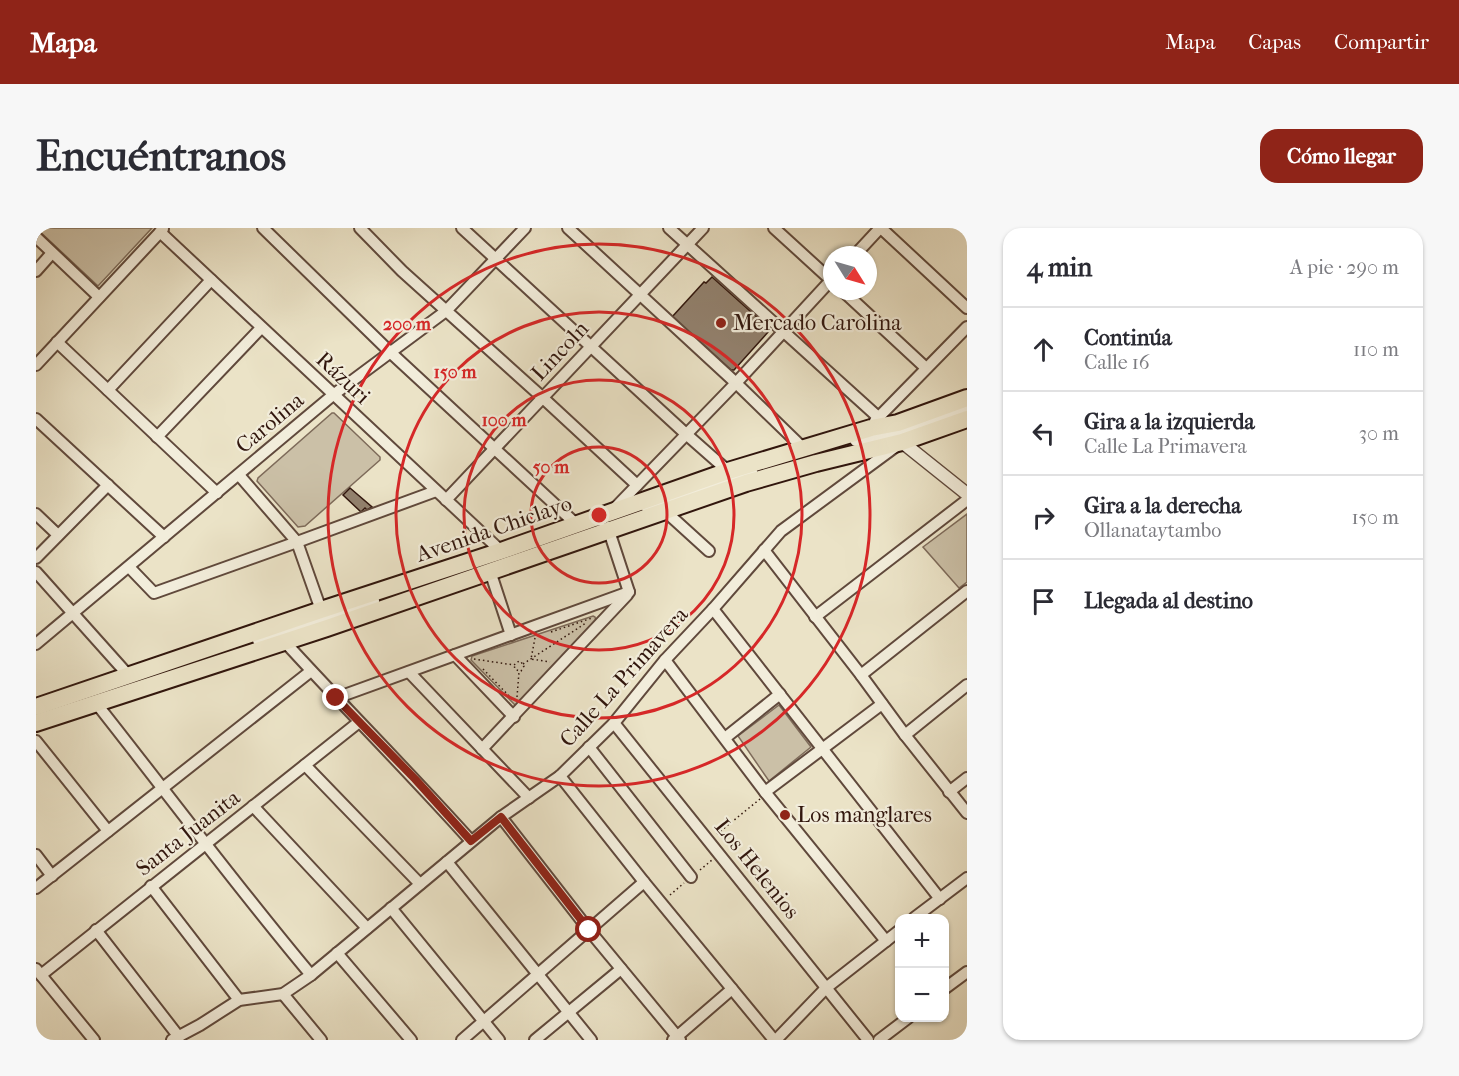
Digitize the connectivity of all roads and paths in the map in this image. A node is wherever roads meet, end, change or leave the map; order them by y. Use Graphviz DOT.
graph roads {
  1 [pos="263,228"];
  2 [pos="360,228"];
  3 [pos="462,228"];
  4 [pos="525,228"];
  5 [pos="568,228"];
  6 [pos="669,228"];
  7 [pos="703,228"];
  8 [pos="774,228"];
  9 [pos="881,228"];
  10 [pos="162,230"];
  11 [pos="36,237"];
  12 [pos="687,244"];
  13 [pos="864,246"];
  14 [pos="52,253"];
  15 [pos="495,259"];
  16 [pos="36,271"];
  17 [pos="823,272"];
  18 [pos="211,280"];
  19 [pos="823,289"];
  20 [pos="640,294"];
  21 [pos="99,297"];
  22 [pos="853,300"];
  23 [pos="967,308"];
  24 [pos="446,310"];
  25 [pos="967,327"];
  26 [pos="261,328"];
  27 [pos="783,331"];
  28 [pos="57,342"];
  29 [pos="591,347"];
  30 [pos="390,352"];
  31 [pos="36,365"];
  32 [pos="926,368"];
  33 [pos="736,383"];
  34 [pos="108,390"];
  35 [pos="333,395"];
  36 [pos="543,398"];
  37 [pos="967,398"];
  38 [pos="967,408"];
  39 [pos="36,419"];
  40 [pos="967,419"];
  41 [pos="874,422"];
  42 [pos="686,434"];
  43 [pos="157,436"];
  44 [pos="897,438"];
  45 [pos="803,448"];
  46 [pos="495,449"];
  47 [pos="728,471"];
  48 [pos="239,475"];
  49 [pos="108,485"];
  50 [pos="637,485"];
  51 [pos="436,491"];
  52 [pos="217,493"];
  53 [pos="967,494"];
  54 [pos="446,500"];
  55 [pos="967,500"];
  56 [pos="665,512"];
  57 [pos="36,514"];
  58 [pos="609,522"];
  59 [pos="576,524"];
  60 [pos="58,535"];
  61 [pos="164,537"];
  62 [pos="297,542"];
  63 [pos="764,550"];
  64 [pos="501,551"];
  65 [pos="709,551"];
  66 [pos="36,558"];
  67 [pos="129,567"];
  68 [pos="490,571"];
  69 [pos="36,572"];
  70 [pos="967,591"];
  71 [pos="629,592"];
  72 [pos="713,609"];
  73 [pos="321,610"];
  74 [pos="73,613"];
  75 [pos="815,617"];
  76 [pos="593,619"];
  77 [pos="511,635"];
  78 [pos="535,637"];
  79 [pos="284,641"];
  80 [pos="36,644"];
  81 [pos="455,655"];
  82 [pos="531,659"];
  83 [pos="665,660"];
  84 [pos="554,662"];
  85 [pos="523,664"];
  86 [pos="514,665"];
  87 [pos="311,671"];
  88 [pos="519,671"];
  89 [pos="409,672"];
  90 [pos="861,675"];
  91 [pos="129,676"];
  92 [pos="967,685"];
  93 [pos="780,694"];
  94 [pos="336,698"];
  95 [pos="96,703"];
  96 [pos="882,704"];
  97 [pos="36,707"];
  98 [pos="36,714"];
  99 [pos="514,717"];
  100 [pos="358,722"];
  101 [pos="36,723"];
  102 [pos="614,723"];
  103 [pos="904,735"];
  104 [pos="725,738"];
  105 [pos="36,741"];
  106 [pos="589,747"];
  107 [pos="822,748"];
  108 [pos="483,749"];
  109 [pos="305,765"];
  110 [pos="560,776"];
  111 [pos="967,778"];
  112 [pos="163,787"];
  113 [pos="949,792"];
  114 [pos="766,793"];
  115 [pos="529,798"];
  116 [pos="253,806"];
  117 [pos="967,813"];
  118 [pos="501,817"];
  119 [pos="108,831"];
  120 [pos="709,840"];
  121 [pos="471,841"];
  122 [pos="206,844"];
  123 [pos="36,855"];
  124 [pos="447,862"];
  125 [pos="52,876"];
  126 [pos="691,877"];
  127 [pos="967,878"];
  128 [pos="644,882"];
  129 [pos="420,884"];
  130 [pos="151,886"];
  131 [pos="36,888"];
  132 [pos="940,898"];
  133 [pos="391,908"];
  134 [pos="919,914"];
  135 [pos="367,928"];
  136 [pos="96,930"];
  137 [pos="589,930"];
  138 [pos="895,934"];
  139 [pos="886,941"];
  140 [pos="337,953"];
  141 [pos="621,969"];
  142 [pos="38,972"];
  143 [pos="967,972"];
  144 [pos="538,974"];
  145 [pos="311,975"];
  146 [pos="949,986"];
  147 [pos="826,988"];
  148 [pos="732,989"];
  149 [pos="283,994"];
  150 [pos="238,1000"];
  151 [pos="569,1013"];
  152 [pos="483,1021"];
  153 [pos="902,1022"];
  154 [pos="175,1038"];
  155 [pos="677,1039"];
  156 [pos="94,1040"];
  157 [pos="321,1040"];
  158 [pos="411,1040"];
  159 [pos="462,1040"];
  160 [pos="499,1040"];
  161 [pos="535,1040"];
  162 [pos="591,1040"];
  163 [pos="775,1040"];
  164 [pos="868,1040"];
  165 [pos="879,1040"];
  1 -- 30 [label="street"];
  2 -- 24 [label="street"];
  3 -- 15 [label="street"];
  4 -- 15 [label="street, Carolina"];
  5 -- 20 [label="street"];
  6 -- 12 [label="street"];
  7 -- 12 [label="street, Lincoln"];
  8 -- 17 [label="street"];
  9 -- 13 [label="street"];
  9 -- 23 [label="street"];
  10 -- 18 [label="street, Rázuri"];
  10 -- 21 [label="street"];
  11 -- 14 [label="street"];
  12 -- 20 [label="street, Lincoln"];
  12 -- 27 [label="street"];
  14 -- 16 [label="street"];
  14 -- 21 [label="street"];
  15 -- 24 [label="street, Carolina"];
  15 -- 29 [label="street"];
  18 -- 26 [label="street, Rázuri"];
  18 -- 34 [label="street"];
  19 -- 27 [label="street"];
  20 -- 29 [label="street, Lincoln"];
  20 -- 33 [label="street"];
  21 -- 28 [label="street"];
  22 -- 32 [label="street"];
  24 -- 30 [label="street, Carolina"];
  24 -- 36 [label="street"];
  25 -- 32 [label="street"];
  26 -- 35 [label="street, Rázuri"];
  26 -- 43 [label="street"];
  27 -- 33 [label="street"];
  27 -- 41 [label="street"];
  28 -- 31 [label="street"];
  28 -- 34 [label="street"];
  29 -- 36 [label="street, Lincoln"];
  29 -- 42 [label="street"];
  30 -- 35 [label="street, Carolina"];
  30 -- 46 [label="street"];
  32 -- 41 [label="street"];
  33 -- 42 [label="street"];
  33 -- 45 [label="street"];
  34 -- 43 [label="street"];
  35 -- 48 [label="street, Carolina"];
  35 -- 51 [label="street, Rázuri"];
  36 -- 46 [label="street, Lincoln"];
  36 -- 50 [label="street"];
  37 -- 41 [label="main road, Avenida Chiclayo"];
  38 -- 44 [label="street, Avenida Chiclayo"];
  39 -- 49 [label="street"];
  40 -- 44 [label="main road, Avenida Chiclayo"];
  41 -- 45 [label="main road, Avenida Chiclayo"];
  42 -- 47 [label="street"];
  42 -- 50 [label="street"];
  43 -- 52 [label="street"];
  44 -- 53 [label="street"];
  44 -- 56 [label="main road, Avenida Chiclayo"];
  44 -- 58 [label="street, Avenida Chiclayo"];
  44 -- 63 [label="street, Calle La Primavera"];
  45 -- 47 [label="main road, Avenida Chiclayo"];
  46 -- 54 [label="street, Lincoln"];
  46 -- 59 [label="street"];
  47 -- 58 [label="main road, Avenida Chiclayo"];
  48 -- 52 [label="street, Carolina"];
  48 -- 62 [label="street"];
  49 -- 60 [label="street"];
  49 -- 61 [label="street"];
  50 -- 58 [label="street"];
  51 -- 54 [label="street, Rázuri"];
  51 -- 62 [label="street"];
  52 -- 61 [label="street, Carolina"];
  54 -- 64 [label="street, Rázuri"];
  55 -- 75 [label="street"];
  56 -- 58 [label="main road, Avenida Chiclayo"];
  56 -- 65 [label="street"];
  57 -- 60 [label="street"];
  58 -- 59 [label="main road, Avenida Chiclayo"];
  58 -- 68 [label="main road, Avenida Chiclayo"];
  58 -- 71 [label="street"];
  58 -- 98 [label="street, Avenida Chiclayo"];
  59 -- 64 [label="main road, Avenida Chiclayo"];
  60 -- 66 [label="street"];
  61 -- 67 [label="street, Carolina"];
  62 -- 67 [label="street"];
  62 -- 73 [label="street"];
  63 -- 72 [label="street, Calle La Primavera"];
  63 -- 75 [label="street"];
  64 -- 73 [label="main road, Avenida Chiclayo"];
  67 -- 74 [label="street, Carolina"];
  68 -- 77 [label="street"];
  68 -- 79 [label="main road, Avenida Chiclayo"];
  69 -- 74 [label="street"];
  70 -- 90 [label="street"];
  71 -- 77 [label="street"];
  71 -- 99 [label="street"];
  72 -- 83 [label="street, Calle La Primavera"];
  72 -- 93 [label="street"];
  73 -- 91 [label="main road, Avenida Chiclayo"];
  74 -- 80 [label="street, Carolina"];
  74 -- 91 [label="street"];
  75 -- 90 [label="street"];
  76 -- 82 [label="path"];
  77 -- 81 [label="street"];
  78 -- 82 [label="path"];
  79 -- 87 [label="street"];
  79 -- 95 [label="main road, Avenida Chiclayo"];
  81 -- 89 [label="street"];
  81 -- 99 [label="street"];
  82 -- 84 [label="path"];
  82 -- 85 [label="path"];
  83 -- 102 [label="street, Calle La Primavera"];
  83 -- 104 [label="street"];
  85 -- 86 [label="path"];
  85 -- 88 [label="path"];
  86 -- 88 [label="path"];
  86 -- 88 [label="path"];
  87 -- 94 [label="street"];
  87 -- 112 [label="street"];
  89 -- 94 [label="street"];
  89 -- 108 [label="street"];
  90 -- 96 [label="street"];
  91 -- 97 [label="main road, Avenida Chiclayo"];
  92 -- 103 [label="street"];
  93 -- 104 [label="street"];
  93 -- 107 [label="street"];
  94 -- 100 [label="street"];
  95 -- 101 [label="main road, Avenida Chiclayo"];
  95 -- 112 [label="street"];
  96 -- 103 [label="street"];
  96 -- 107 [label="street"];
  99 -- 108 [label="street"];
  100 -- 109 [label="street, Santa Juanita"];
  100 -- 121 [label="street"];
  102 -- 106 [label="street, Calle La Primavera"];
  102 -- 120 [label="street, Los Helenios"];
  103 -- 113 [label="street"];
  104 -- 114 [label="street"];
  105 -- 119 [label="street"];
  106 -- 110 [label="street, Calle La Primavera"];
  106 -- 126 [label="street"];
  107 -- 114 [label="street"];
  107 -- 132 [label="street"];
  108 -- 115 [label="street"];
  109 -- 116 [label="street, Santa Juanita"];
  109 -- 129 [label="street"];
  110 -- 115 [label="street, Calle La Primavera"];
  110 -- 128 [label="street"];
  111 -- 113 [label="street"];
  112 -- 119 [label="street"];
  112 -- 122 [label="street"];
  113 -- 117 [label="street"];
  114 -- 120 [label="path"];
  114 -- 139 [label="street"];
  115 -- 118 [label="street, Calle La Primavera"];
  116 -- 122 [label="street, Santa Juanita"];
  116 -- 135 [label="street"];
  118 -- 121 [label="street, Calle La Primavera"];
  118 -- 137 [label="street"];
  119 -- 125 [label="street"];
  120 -- 147 [label="street, Los Helenios"];
  121 -- 124 [label="street, Calle La Primavera"];
  122 -- 130 [label="street, Santa Juanita"];
  122 -- 145 [label="street"];
  123 -- 125 [label="street"];
  124 -- 129 [label="street, Calle La Primavera"];
  124 -- 144 [label="street"];
  125 -- 131 [label="street"];
  127 -- 132 [label="street"];
  128 -- 137 [label="street"];
  128 -- 148 [label="street"];
  129 -- 133 [label="street, Calle La Primavera"];
  130 -- 136 [label="street, Santa Juanita"];
  130 -- 150 [label="street"];
  132 -- 134 [label="street"];
  133 -- 135 [label="street, Calle La Primavera"];
  133 -- 152 [label="street"];
  135 -- 140 [label="street, Calle La Primavera"];
  136 -- 142 [label="street, Santa Juanita"];
  136 -- 154 [label="street"];
  137 -- 141 [label="street"];
  137 -- 144 [label="street"];
  138 -- 139 [label="street"];
  139 -- 147 [label="street"];
  140 -- 145 [label="street, Calle La Primavera"];
  140 -- 158 [label="street"];
  141 -- 151 [label="street"];
  141 -- 155 [label="street"];
  142 -- 156 [label="street"];
  143 -- 146 [label="street"];
  144 -- 151 [label="street"];
  144 -- 152 [label="street"];
  145 -- 149 [label="street, Calle La Primavera"];
  147 -- 163 [label="street"];
  147 -- 164 [label="street, Los Helenios"];
  148 -- 155 [label="street"];
  148 -- 163 [label="street"];
  149 -- 150 [label="street"];
  149 -- 157 [label="street"];
  150 -- 154 [label="street"];
  151 -- 161 [label="street"];
  151 -- 162 [label="street"];
  152 -- 159 [label="street"];
  152 -- 160 [label="street"];
  153 -- 165 [label="street"];
}
